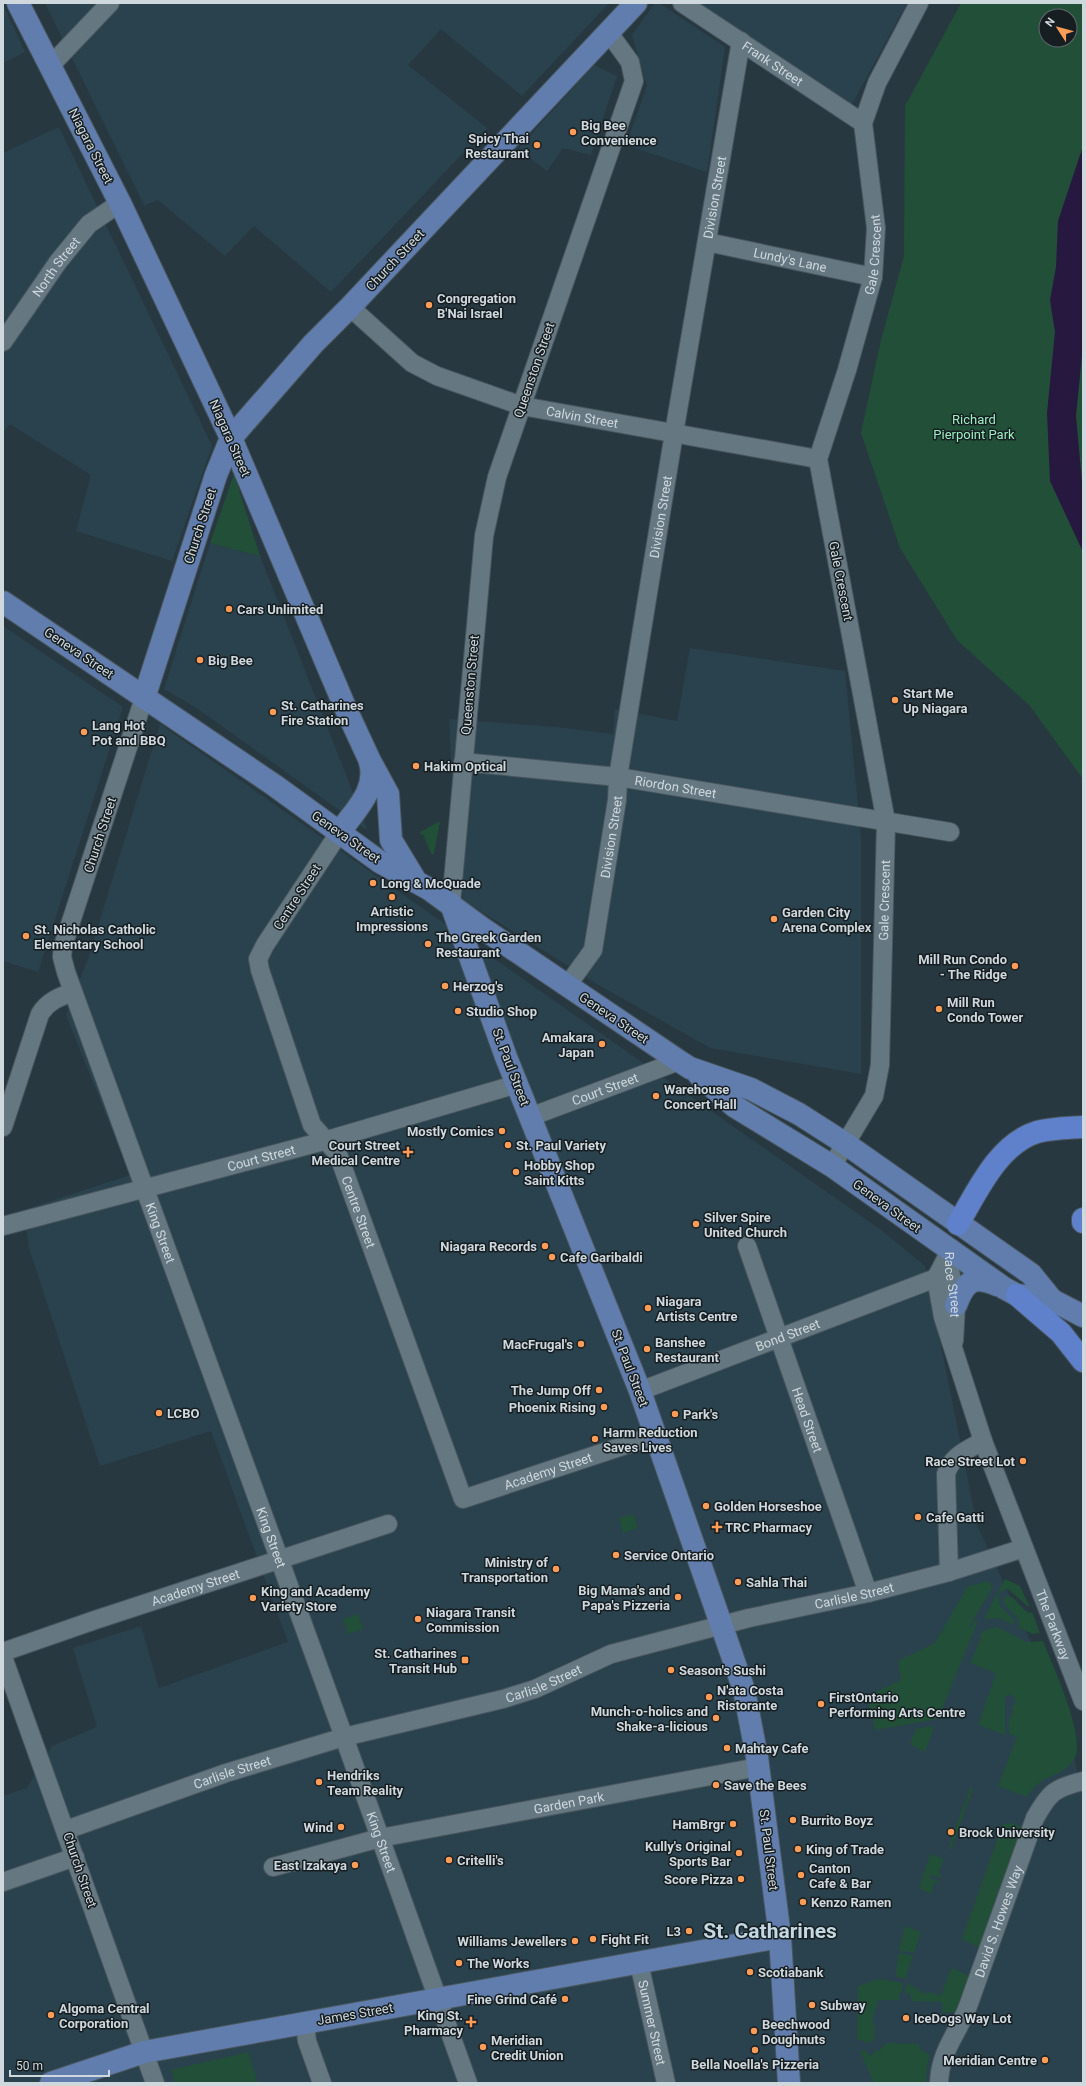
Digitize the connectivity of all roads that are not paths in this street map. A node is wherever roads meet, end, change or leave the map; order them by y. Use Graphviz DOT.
graph roads {
  1 [pos="18,3"];
  2 [pos="110,3"];
  3 [pos="636,3"];
  4 [pos="682,3"];
  5 [pos="919,3"];
  6 [pos="609,33"];
  7 [pos="741,41"];
  8 [pos="51,65"];
  9 [pos="864,123"];
  10 [pos="120,203"];
  11 [pos="707,242"];
  12 [pos="873,277"];
  13 [pos="350,307"];
  14 [pos="3,342"];
  15 [pos="522,406"];
  16 [pos="674,432"];
  17 [pos="231,438"];
  18 [pos="818,460"];
  19 [pos="3,602"];
  20 [pos="144,698"];
  21 [pos="370,761"];
  22 [pos="463,762"];
  23 [pos="618,777"];
  24 [pos="886,822"];
  25 [pos="950,832"];
  26 [pos="339,833"];
  27 [pos="417,881"];
  28 [pos="451,904"];
  29 [pos="567,986"];
  30 [pos="73,992"];
  31 [pos="684,1064"];
  32 [pos="517,1084"];
  33 [pos="530,1117"];
  34 [pos="3,1127"];
  35 [pos="1083,1127"];
  36 [pos="324,1140"];
  37 [pos="846,1144"];
  38 [pos="832,1166"];
  39 [pos="144,1190"];
  40 [pos="958,1224"];
  41 [pos="3,1226"];
  42 [pos="747,1246"];
  43 [pos="950,1251"];
  44 [pos="936,1278"];
  45 [pos="1010,1292"];
  46 [pos="1052,1300"];
  47 [pos="956,1305"];
  48 [pos="1083,1316"];
  49 [pos="779,1338"];
  50 [pos="953,1350"];
  51 [pos="1083,1361"];
  52 [pos="640,1391"];
  53 [pos="656,1435"];
  54 [pos="983,1442"];
  55 [pos="463,1499"];
  56 [pos="388,1524"];
  57 [pos="1024,1548"];
  58 [pos="279,1561"];
  59 [pos="949,1572"];
  60 [pos="868,1593"];
  61 [pos="722,1625"];
  62 [pos="3,1652"];
  63 [pos="3,1657"];
  64 [pos="1083,1701"];
  65 [pos="344,1737"];
  66 [pos="758,1767"];
  67 [pos="1083,1781"];
  68 [pos="66,1830"];
  69 [pos="380,1838"];
  70 [pos="75,1857"];
  71 [pos="274,1867"];
  72 [pos="3,1882"];
  73 [pos="780,1937"];
  74 [pos="639,1962"];
  75 [pos="438,1999"];
  76 [pos="305,2023"];
  77 [pos="144,2052"];
  78 [pos="51,2083"];
  79 [pos="155,2083"];
  80 [pos="322,2083"];
  81 [pos="468,2083"];
  82 [pos="666,2083"];
  83 [pos="789,2083"];
  84 [pos="939,2083"];
  1 -- 8 [label="main road, Niagara Street"];
  2 -- 8 [label="street"];
  3 -- 6 [label="main road"];
  4 -- 7 [label="street, Frank Street"];
  5 -- 9 [label="street, Gale Crescent"];
  6 -- 13 [label="main road, Church Street"];
  6 -- 15 [label="street, Queenston Street"];
  7 -- 9 [label="street, Frank Street"];
  7 -- 11 [label="street, Division Street"];
  8 -- 10 [label="main road, Niagara Street"];
  9 -- 12 [label="street, Gale Crescent"];
  10 -- 14 [label="street, North Street"];
  10 -- 17 [label="main road, Niagara Street"];
  11 -- 12 [label="street, Lundy's Lane"];
  11 -- 16 [label="street, Division Street"];
  12 -- 18 [label="street, Gale Crescent"];
  13 -- 15 [label="street, Calvin Street"];
  13 -- 17 [label="main road, Church Street"];
  15 -- 16 [label="street, Calvin Street"];
  15 -- 22 [label="street, Queenston Street"];
  16 -- 18 [label="street, Calvin Street"];
  16 -- 23 [label="street, Division Street"];
  17 -- 20 [label="main road, Church Street"];
  17 -- 21 [label="main road, Niagara Street"];
  18 -- 24 [label="street, Gale Crescent"];
  19 -- 20 [label="main road, Geneva Street"];
  20 -- 26 [label="main road, Geneva Street"];
  20 -- 30 [label="street, Church Street"];
  21 -- 26 [label="main road"];
  21 -- 27 [label="main road, Niagara Street"];
  22 -- 23 [label="street, Riordon Street"];
  22 -- 28 [label="street, Queenston Street"];
  23 -- 24 [label="street, Riordon Street"];
  23 -- 29 [label="street, Division Street"];
  24 -- 25 [label="street, Riordon Street"];
  24 -- 37 [label="street, Gale Crescent"];
  26 -- 27 [label="main road, Geneva Street"];
  26 -- 36 [label="street, Centre Street"];
  27 -- 28 [label="main road, Geneva Street"];
  28 -- 29 [label="main road, Geneva Street"];
  28 -- 32 [label="main road, St. Paul Street"];
  29 -- 31 [label="main road, Geneva Street"];
  30 -- 34 [label="street"];
  30 -- 39 [label="street, King Street"];
  31 -- 33 [label="street, Court Street"];
  31 -- 37 [label="main road, Geneva Street"];
  31 -- 38 [label="main road, Geneva Street"];
  32 -- 33 [label="main road, St. Paul Street"];
  32 -- 36 [label="street, Court Street"];
  33 -- 52 [label="main road, St. Paul Street"];
  35 -- 40 [label="highway"];
  36 -- 39 [label="street, Court Street"];
  36 -- 55 [label="street, Centre Street"];
  37 -- 38 [label="street, Gale Crescent"];
  37 -- 40 [label="main road, Geneva Street"];
  38 -- 43 [label="main road, Geneva Street"];
  39 -- 41 [label="street, Court Street"];
  39 -- 58 [label="street, King Street"];
  40 -- 43 [label="main road"];
  40 -- 46 [label="main road, Geneva Street"];
  42 -- 49 [label="street, Head Street"];
  43 -- 44 [label="street, Race Street"];
  43 -- 45 [label="main road, Geneva Street"];
  43 -- 47 [label="street, Race Street"];
  44 -- 49 [label="street, Bond Street"];
  44 -- 50 [label="street, Race Street"];
  45 -- 46 [label="main road, Geneva Street"];
  45 -- 47 [label="main road"];
  45 -- 51 [label="highway"];
  46 -- 48 [label="main road, Geneva Street"];
  47 -- 50 [label="street, Race Street"];
  49 -- 52 [label="street, Bond Street"];
  49 -- 60 [label="street, Head Street"];
  50 -- 54 [label="street, Race Street"];
  52 -- 53 [label="main road, St. Paul Street"];
  53 -- 55 [label="street, Academy Street"];
  53 -- 61 [label="main road, St. Paul Street"];
  54 -- 57 [label="street, Race Street"];
  54 -- 59 [label="street"];
  56 -- 58 [label="street, Academy Street"];
  57 -- 59 [label="street, Carlisle Street"];
  57 -- 64 [label="street, The Parkway"];
  58 -- 62 [label="street, Academy Street"];
  58 -- 65 [label="street, King Street"];
  59 -- 60 [label="street, Carlisle Street"];
  60 -- 61 [label="street, Carlisle Street"];
  61 -- 65 [label="street, Carlisle Street"];
  61 -- 66 [label="main road, St. Paul Street"];
  63 -- 68 [label="street, Church Street"];
  65 -- 68 [label="street, Carlisle Street"];
  65 -- 69 [label="street, King Street"];
  66 -- 69 [label="street, Garden Park"];
  66 -- 73 [label="main road, St. Paul Street"];
  67 -- 84 [label="street, David S. Howes Way"];
  68 -- 70 [label="street, Church Street"];
  69 -- 71 [label="street, Garden Park"];
  69 -- 75 [label="street, King Street"];
  70 -- 72 [label="street"];
  70 -- 77 [label="street, Church Street"];
  73 -- 74 [label="main road, James Street"];
  73 -- 83 [label="main road, St. Paul Street"];
  74 -- 75 [label="main road, James Street"];
  74 -- 82 [label="street, Summer Street"];
  75 -- 76 [label="main road, James Street"];
  75 -- 81 [label="street, King Street"];
  76 -- 77 [label="main road, James Street"];
  76 -- 80 [label="street"];
  77 -- 78 [label="main road, James Street"];
  77 -- 79 [label="street, Church Street"];
}
